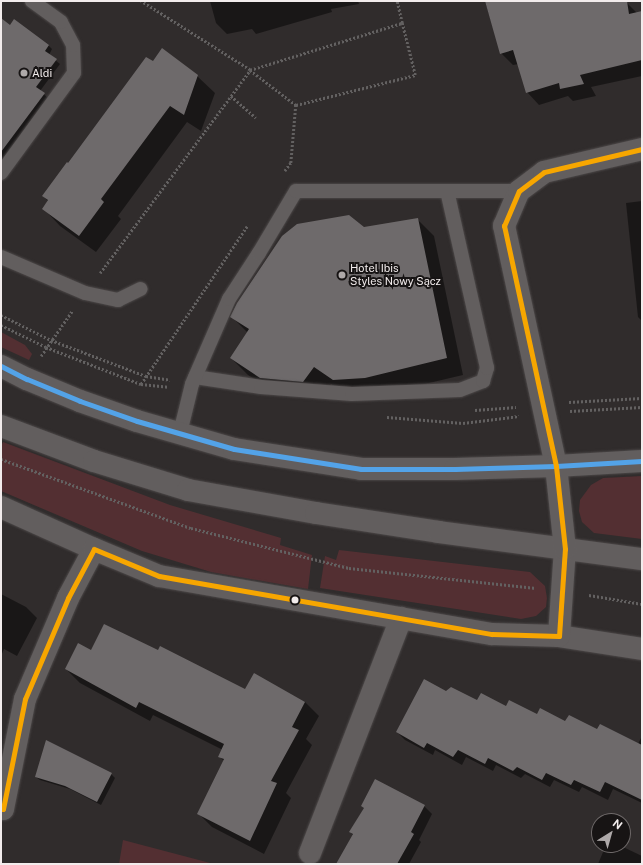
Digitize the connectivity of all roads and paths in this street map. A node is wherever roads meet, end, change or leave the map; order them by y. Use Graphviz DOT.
graph roads {
  1 [pos="32,1"];
  2 [pos="141,1"];
  3 [pos="397,1"];
  4 [pos="402,23"];
  5 [pos="250,70"];
  6 [pos="231,96"];
  7 [pos="296,105"];
  8 [pos="256,118"];
  9 [pos="642,149"];
  10 [pos="1,173"];
  11 [pos="282,176"];
  12 [pos="447,191"];
  13 [pos="519,191"];
  14 [pos="251,220"];
  15 [pos="1,258"];
  16 [pos="140,289"];
  17 [pos="85,293"];
  18 [pos="1,315"];
  19 [pos="51,340"];
  20 [pos="1,366"];
  21 [pos="146,376"];
  22 [pos="194,377"];
  23 [pos="27,379"];
  24 [pos="141,384"];
  25 [pos="1,426"];
  26 [pos="180,434"];
  27 [pos="1,459"];
  28 [pos="642,461"];
  29 [pos="556,466"];
  30 [pos="1,507"];
  31 [pos="94,549"];
  32 [pos="565,549"];
  33 [pos="642,559"];
  34 [pos="563,591"];
  35 [pos="642,604"];
  36 [pos="402,618"];
  37 [pos="559,636"];
  38 [pos="642,649"];
  39 [pos="2,812"];
  40 [pos="310,853"];
  1 -- 10 [label="lane"];
  2 -- 5 [label="path"];
  3 -- 4 [label="path"];
  4 -- 5 [label="path"];
  4 -- 7 [label="path"];
  5 -- 6 [label="path"];
  5 -- 7 [label="path"];
  6 -- 8 [label="path"];
  6 -- 17 [label="path"];
  7 -- 11 [label="path"];
  9 -- 13 [label="street"];
  12 -- 13 [label="lane"];
  12 -- 22 [label="lane"];
  12 -- 22 [label="lane"];
  13 -- 29 [label="street"];
  14 -- 21 [label="path"];
  15 -- 17 [label="lane"];
  16 -- 17 [label="lane"];
  17 -- 19 [label="path"];
  18 -- 19 [label="path"];
  19 -- 21 [label="path"];
  19 -- 23 [label="path"];
  20 -- 23 [label="street"];
  21 -- 24 [label="path"];
  22 -- 26 [label="lane"];
  23 -- 26 [label="street"];
  25 -- 32 [label="street"];
  26 -- 29 [label="street"];
  27 -- 34 [label="path"];
  28 -- 29 [label="street"];
  29 -- 32 [label="street"];
  30 -- 31 [label="street"];
  31 -- 36 [label="street"];
  31 -- 39 [label="street"];
  32 -- 33 [label="street"];
  32 -- 34 [label="street"];
  34 -- 35 [label="path"];
  34 -- 37 [label="street"];
  36 -- 37 [label="street"];
  36 -- 40 [label="street"];
  37 -- 38 [label="street"];
}
